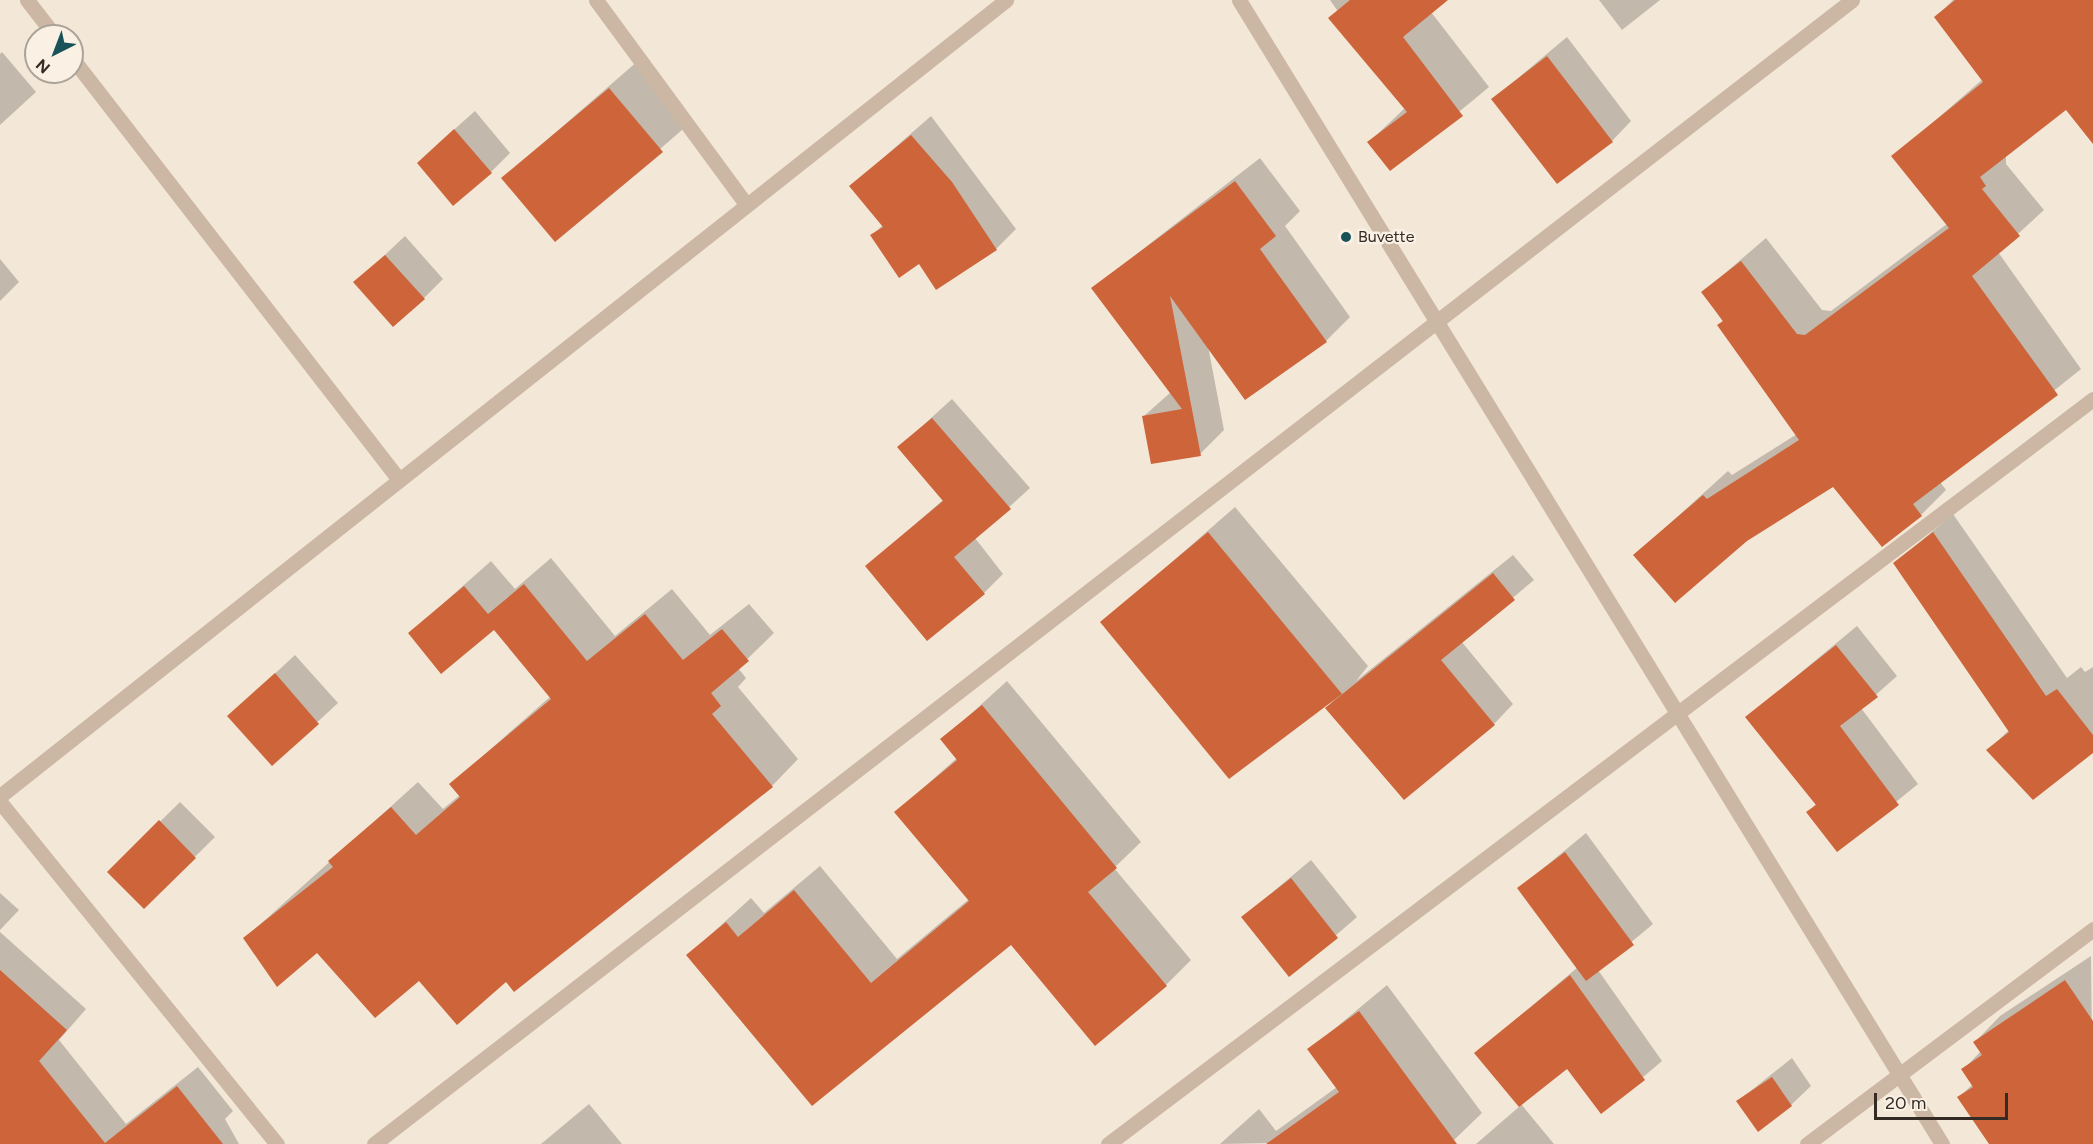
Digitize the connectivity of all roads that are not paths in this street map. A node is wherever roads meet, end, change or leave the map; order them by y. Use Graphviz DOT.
graph roads {
  1 [pos="27,0"];
  2 [pos="596,0"];
  3 [pos="1006,0"];
  4 [pos="1239,0"];
  5 [pos="1852,0"];
  6 [pos="46,24"];
  7 [pos="84,73"];
  8 [pos="746,204"];
  9 [pos="1437,321"];
  10 [pos="2093,399"];
  11 [pos="397,477"];
  12 [pos="1677,713"];
  13 [pos="0,796"];
  14 [pos="0,802"];
  15 [pos="2093,929"];
  16 [pos="1899,1075"];
  17 [pos="277,1144"];
  18 [pos="374,1144"];
  19 [pos="1108,1144"];
  20 [pos="1807,1144"];
  21 [pos="1942,1144"];
  1 -- 6 [label="street"];
  2 -- 8 [label="street"];
  3 -- 8 [label="street"];
  4 -- 9 [label="street"];
  5 -- 9 [label="street"];
  7 -- 11 [label="street"];
  8 -- 11 [label="street"];
  9 -- 12 [label="street"];
  9 -- 18 [label="street"];
  10 -- 12 [label="street"];
  11 -- 13 [label="street"];
  12 -- 16 [label="street"];
  12 -- 19 [label="street"];
  14 -- 17 [label="street"];
  15 -- 16 [label="street"];
  16 -- 20 [label="street"];
  16 -- 21 [label="street"];
}
